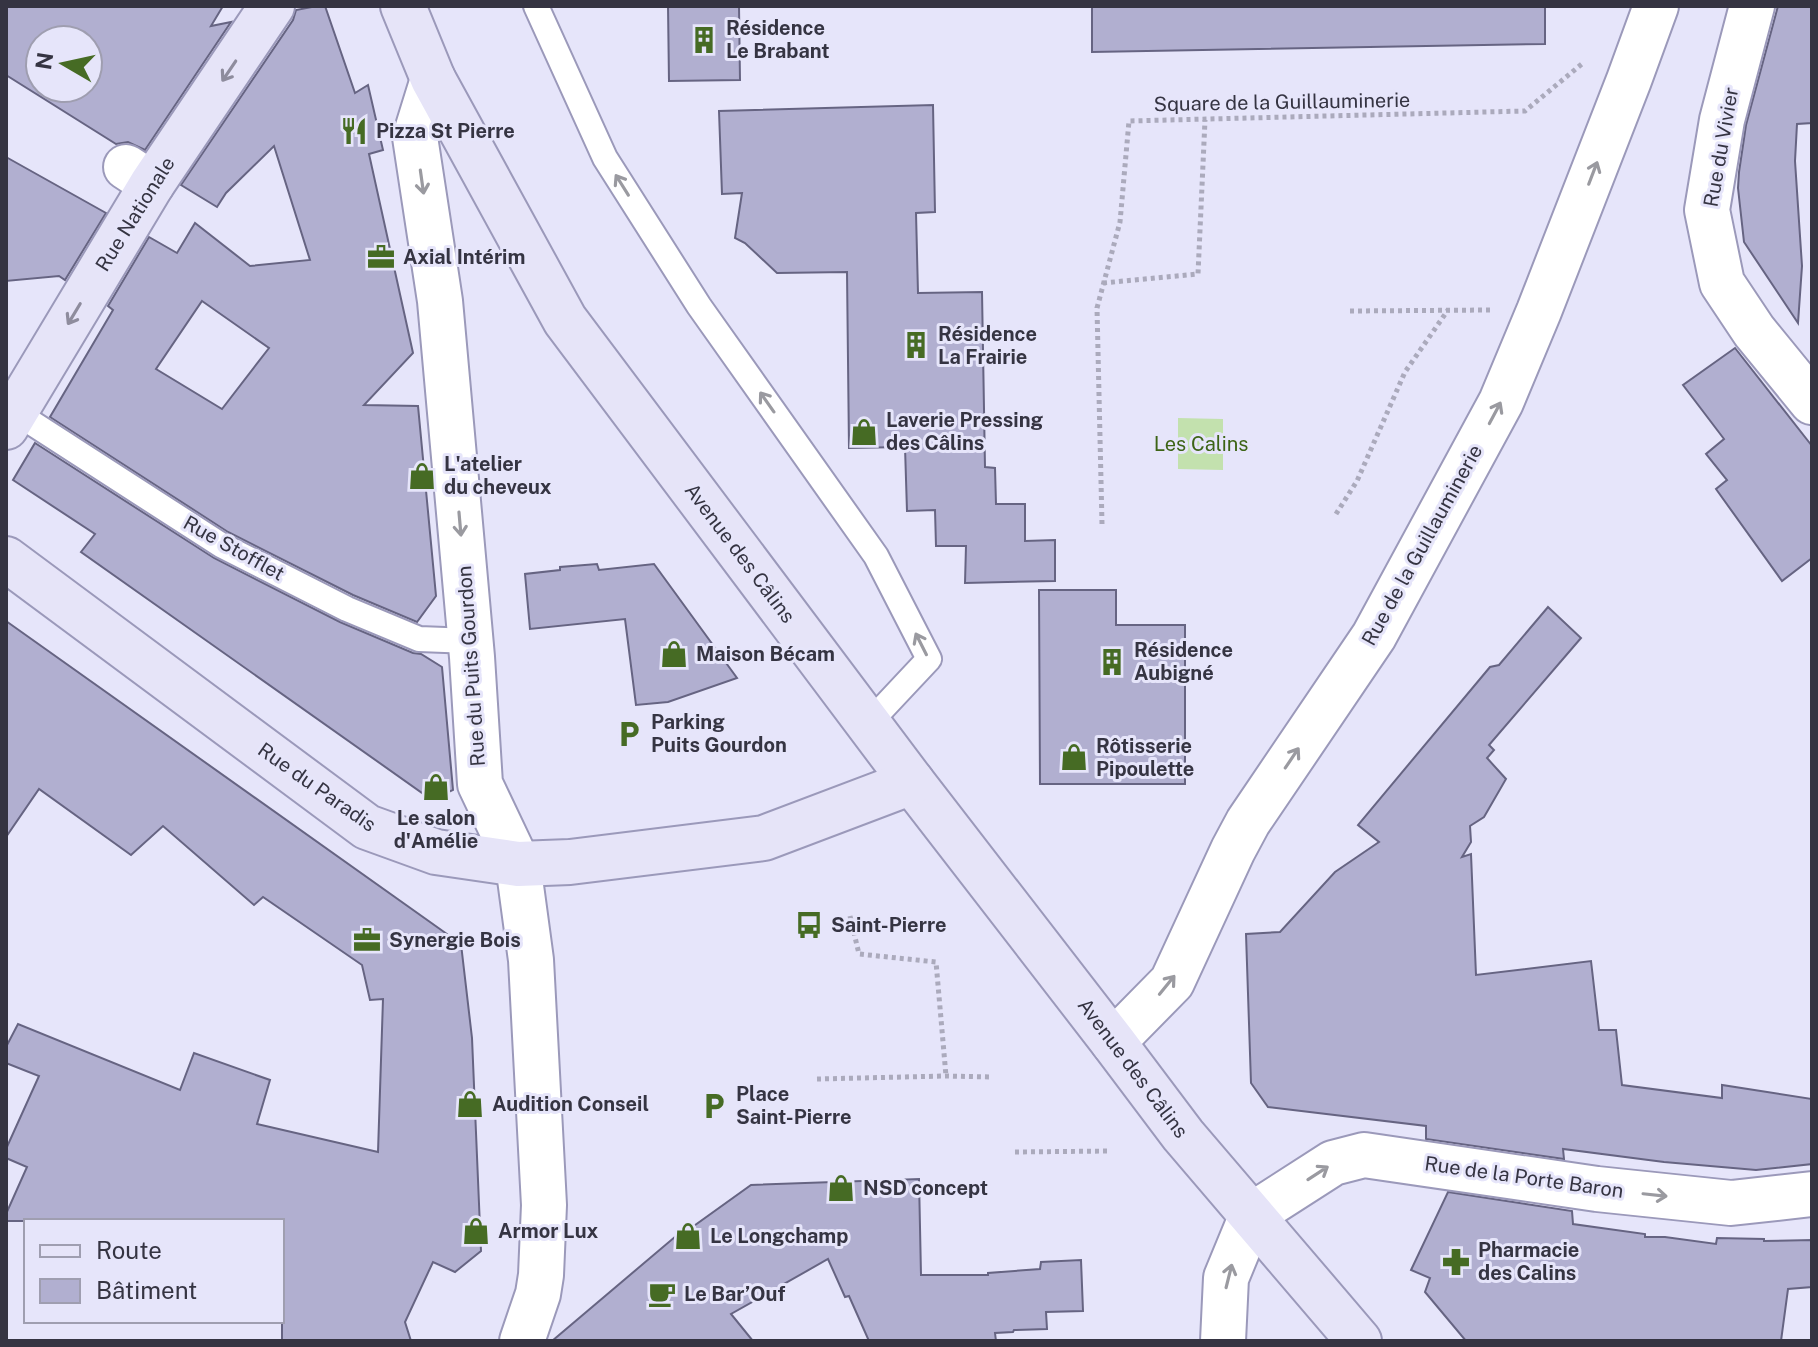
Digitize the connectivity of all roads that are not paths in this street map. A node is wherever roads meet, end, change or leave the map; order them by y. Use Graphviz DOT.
graph roads {
  1 [pos="272,6"];
  2 [pos="403,6"];
  3 [pos="536,6"];
  4 [pos="1656,6"];
  5 [pos="1752,6"];
  6 [pos="433,79"];
  7 [pos="1812,402"];
  8 [pos="11,420"];
  9 [pos="6,559"];
  10 [pos="471,641"];
  11 [pos="868,724"];
  12 [pos="912,782"];
  13 [pos="518,864"];
  14 [pos="1113,1042"];
  15 [pos="1812,1194"];
  16 [pos="1252,1215"];
  17 [pos="522,1341"];
  18 [pos="1223,1341"];
  19 [pos="1359,1341"];
  1 -- 8 [label="main road, Rue Nationale, one-way"];
  2 -- 6 [label="main road, Avenue des Câlins"];
  11 -- 3 [label="lane, one-way"];
  14 -- 4 [label="street, Rue de la Guillauminerie, one-way"];
  5 -- 7 [label="street, Rue du Vivier"];
  6 -- 10 [label="street, Rue du Puits Gourdon, one-way"];
  6 -- 11 [label="main road, Avenue des Câlins"];
  8 -- 10 [label="lane, Rue Stofflet"];
  9 -- 13 [label="main road, Rue du Paradis"];
  10 -- 13 [label="street, Rue du Puits Gourdon"];
  11 -- 12 [label="main road, Avenue des Câlins"];
  12 -- 13 [label="main road, Rue du Paradis"];
  12 -- 14 [label="main road, Avenue des Câlins"];
  13 -- 17 [label="street, Rue du Puits Gourdon"];
  14 -- 16 [label="main road, Avenue des Câlins"];
  16 -- 15 [label="street, Rue de la Porte Baron, one-way"];
  18 -- 16 [label="street, one-way"];
  16 -- 19 [label="main road, Avenue des Câlins"];
}
